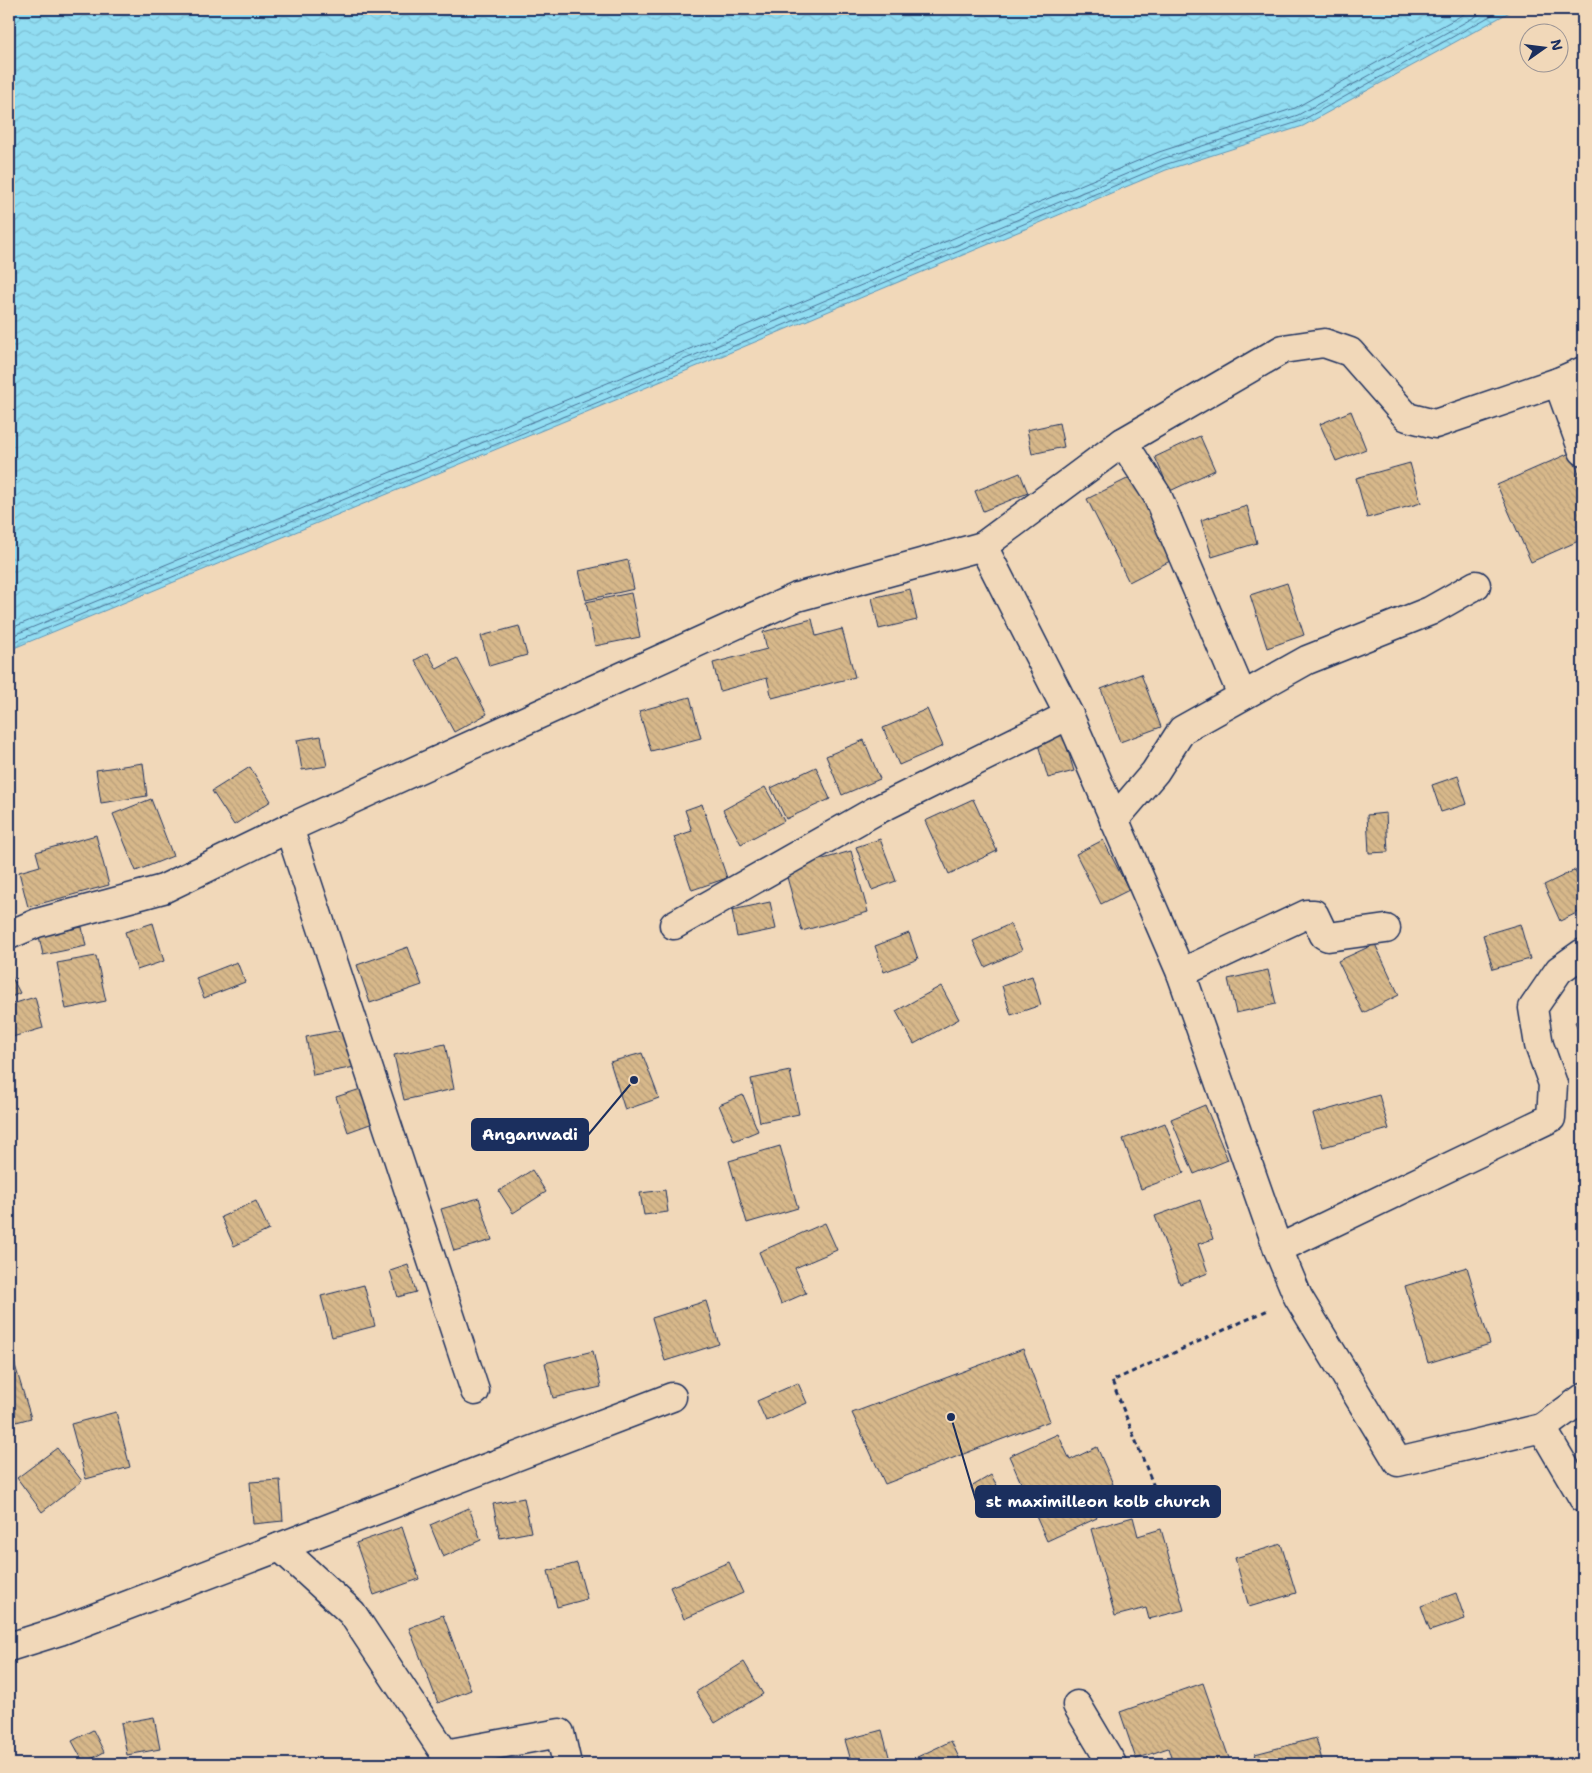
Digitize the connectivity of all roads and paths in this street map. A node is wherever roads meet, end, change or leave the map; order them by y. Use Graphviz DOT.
graph roads {
  1 [pos="1583,371"];
  2 [pos="1558,382"];
  3 [pos="1123,442"];
  4 [pos="1583,451"];
  5 [pos="983,546"];
  6 [pos="1476,585"];
  7 [pos="1242,695"];
  8 [pos="1068,715"];
  9 [pos="1114,820"];
  10 [pos="289,828"];
  11 [pos="674,925"];
  12 [pos="1386,929"];
  13 [pos="9,934"];
  14 [pos="1583,953"];
  15 [pos="1181,973"];
  16 [pos="1278,1248"];
  17 [pos="1298,1297"];
  18 [pos="476,1391"];
  19 [pos="672,1397"];
  20 [pos="1583,1398"];
  21 [pos="1542,1428"];
  22 [pos="1583,1498"];
  23 [pos="1164,1512"];
  24 [pos="280,1547"];
  25 [pos="9,1647"];
  26 [pos="1077,1705"];
  27 [pos="567,1764"];
  28 [pos="1112,1764"];
  1 -- 2 [label="street"];
  2 -- 3 [label="street"];
  2 -- 4 [label="street"];
  3 -- 5 [label="street"];
  3 -- 7 [label="street"];
  5 -- 8 [label="street"];
  5 -- 10 [label="street"];
  6 -- 7 [label="street"];
  7 -- 9 [label="street"];
  8 -- 9 [label="street"];
  8 -- 11 [label="street"];
  9 -- 15 [label="street"];
  10 -- 13 [label="street"];
  10 -- 18 [label="street"];
  12 -- 15 [label="street"];
  14 -- 16 [label="street"];
  15 -- 16 [label="street"];
  16 -- 17 [label="street"];
  17 -- 21 [label="street"];
  17 -- 23 [label="path"];
  19 -- 24 [label="street"];
  20 -- 21 [label="street"];
  21 -- 22 [label="street"];
  24 -- 25 [label="street"];
  24 -- 27 [label="street"];
  26 -- 28 [label="street"];
}
